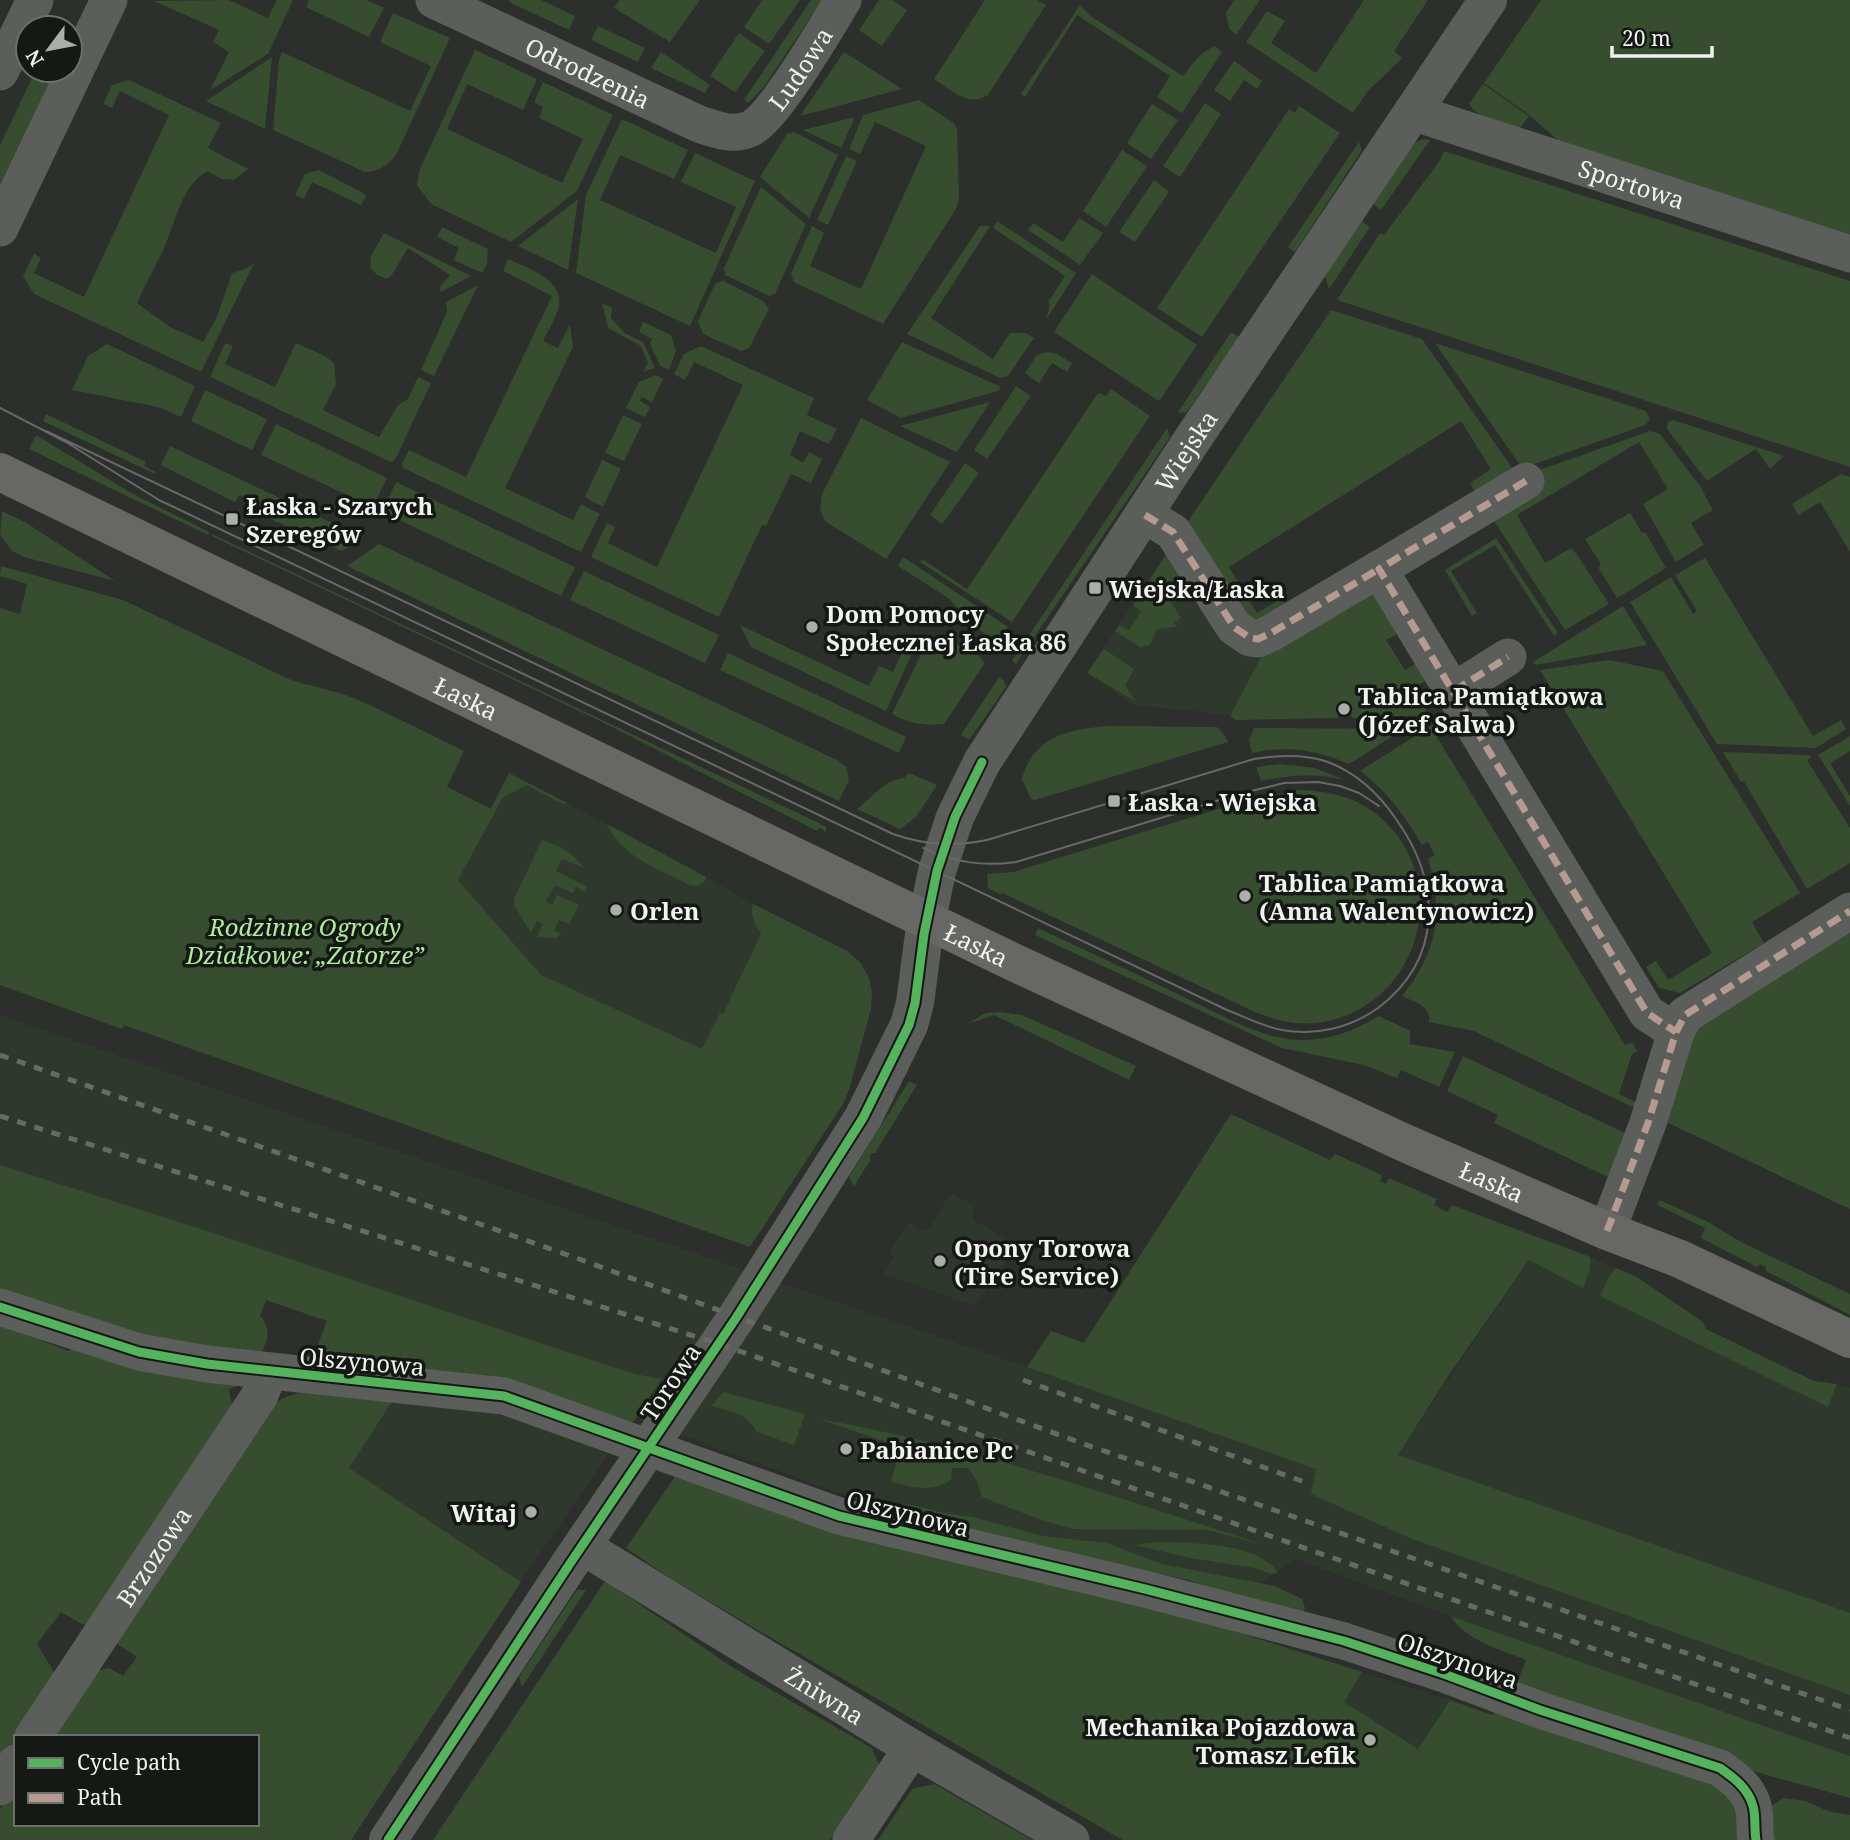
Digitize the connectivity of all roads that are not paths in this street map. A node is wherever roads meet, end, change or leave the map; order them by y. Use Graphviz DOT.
graph roads {
  1 [pos="35,0"];
  2 [pos="109,0"];
  3 [pos="434,0"];
  4 [pos="843,0"];
  5 [pos="1488,0"];
  6 [pos="0,72"];
  7 [pos="1412,112"];
  8 [pos="746,131"];
  9 [pos="0,228"];
  10 [pos="1850,254"];
  11 [pos="0,472"];
  12 [pos="1526,481"];
  13 [pos="1144,515"];
  14 [pos="1379,569"];
  15 [pos="1508,657"];
  16 [pos="1454,691"];
  17 [pos="1850,911"];
  18 [pos="926,920"];
  19 [pos="1676,1032"];
  20 [pos="1607,1231"];
  21 [pos="0,1307"];
  22 [pos="1850,1339"];
  23 [pos="269,1372"];
  24 [pos="650,1447"];
  25 [pos="582,1546"];
  26 [pos="34,1735"];
  27 [pos="912,1748"];
  28 [pos="14,1766"];
  29 [pos="0,1787"];
  30 [pos="388,1840"];
  31 [pos="851,1840"];
  32 [pos="1072,1840"];
  33 [pos="1756,1840"];
  1 -- 6 [label="street"];
  2 -- 9 [label="street"];
  3 -- 8 [label="street, Odrodzenia"];
  4 -- 8 [label="street, Ludowa"];
  5 -- 7 [label="street, Wiejska"];
  7 -- 10 [label="street, Sportowa"];
  7 -- 13 [label="street, Wiejska"];
  11 -- 18 [label="main road, Łaska"];
  12 -- 14 [label="street"];
  13 -- 14 [label="street"];
  13 -- 18 [label="street, Wiejska"];
  14 -- 16 [label="street"];
  15 -- 16 [label="street"];
  16 -- 19 [label="street"];
  17 -- 19 [label="street"];
  18 -- 20 [label="main road, Łaska"];
  18 -- 24 [label="street, Torowa"];
  19 -- 20 [label="street"];
  20 -- 22 [label="main road, Łaska"];
  21 -- 23 [label="street, Olszynowa"];
  23 -- 24 [label="street, Olszynowa"];
  23 -- 26 [label="street, Brzozowa"];
  24 -- 25 [label="street, Torowa"];
  24 -- 33 [label="street, Olszynowa"];
  25 -- 27 [label="street, Żniwna"];
  25 -- 30 [label="street, Torowa"];
  27 -- 31 [label="street"];
  27 -- 32 [label="street, Żniwna"];
  28 -- 29 [label="street"];
}
